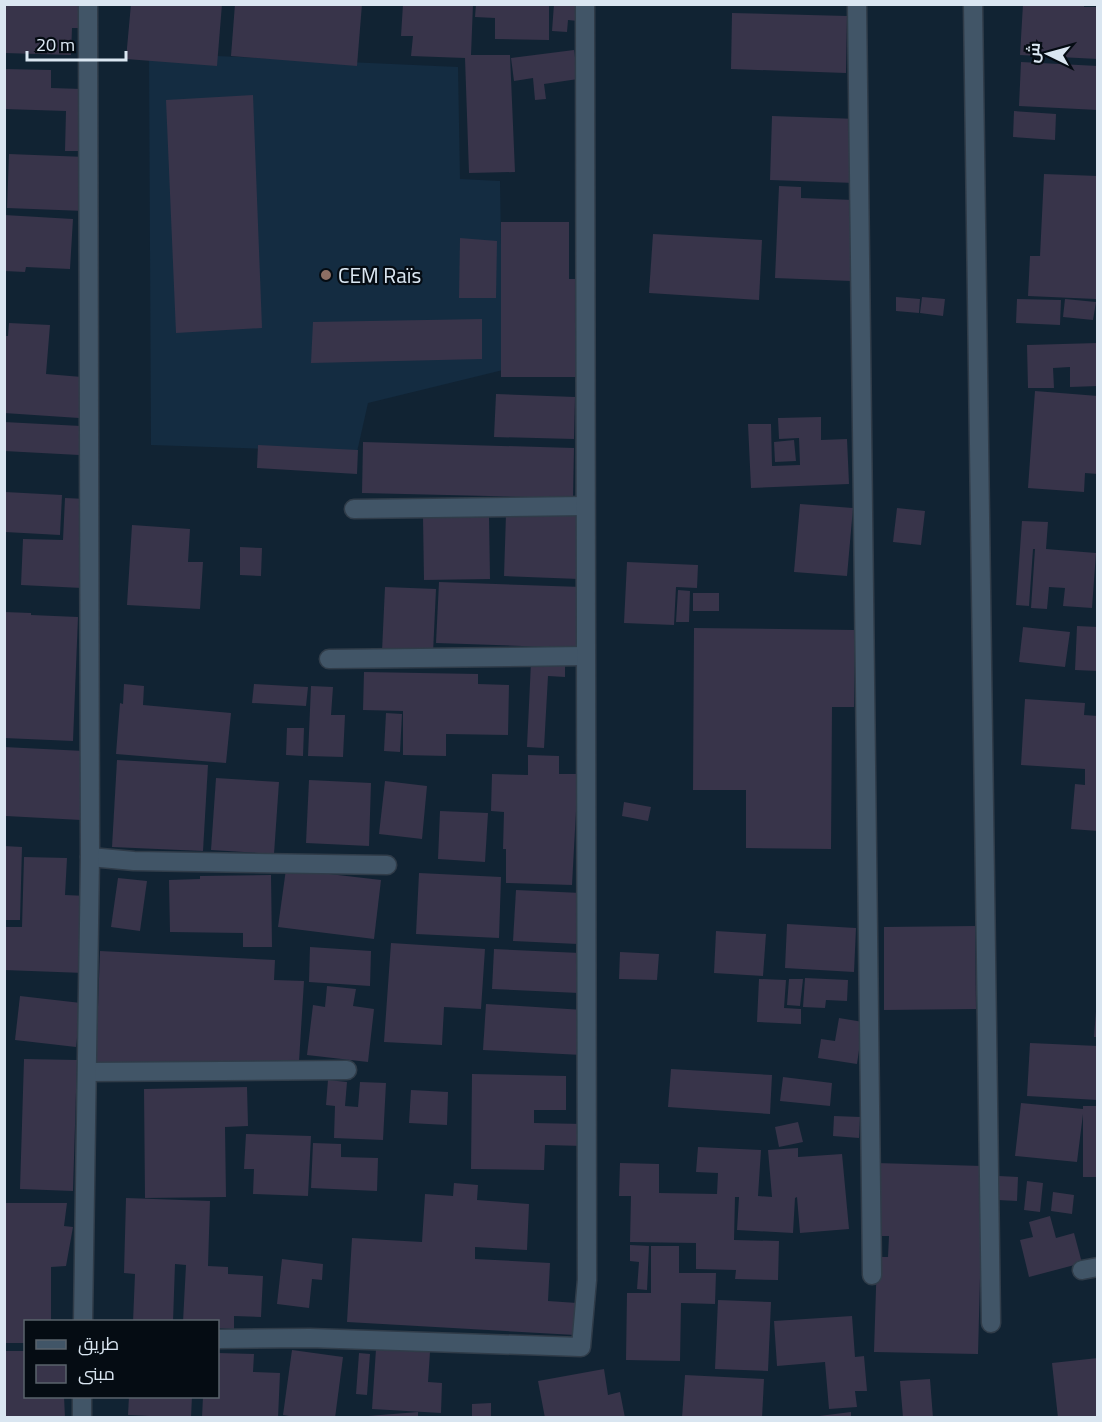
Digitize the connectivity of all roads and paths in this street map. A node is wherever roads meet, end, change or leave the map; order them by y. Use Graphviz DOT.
graph roads {
  1 [pos="88,4"];
  2 [pos="585,4"];
  3 [pos="857,4"];
  4 [pos="973,4"];
  5 [pos="585,506"];
  6 [pos="354,509"];
  7 [pos="585,656"];
  8 [pos="329,659"];
  9 [pos="90,857"];
  10 [pos="387,865"];
  11 [pos="347,1070"];
  12 [pos="88,1072"];
  13 [pos="872,1275"];
  14 [pos="83,1320"];
  15 [pos="991,1323"];
  16 [pos="219,1339"];
  17 [pos="82,1398"];
  18 [pos="82,1418"];
  1 -- 9 [label="street"];
  2 -- 5 [label="street"];
  3 -- 13 [label="street"];
  4 -- 15 [label="street"];
  5 -- 6 [label="street"];
  5 -- 7 [label="street"];
  7 -- 8 [label="street"];
  7 -- 16 [label="street"];
  9 -- 10 [label="street"];
  9 -- 12 [label="street"];
  11 -- 12 [label="street"];
  12 -- 14 [label="street"];
  17 -- 18 [label="street"];
}
